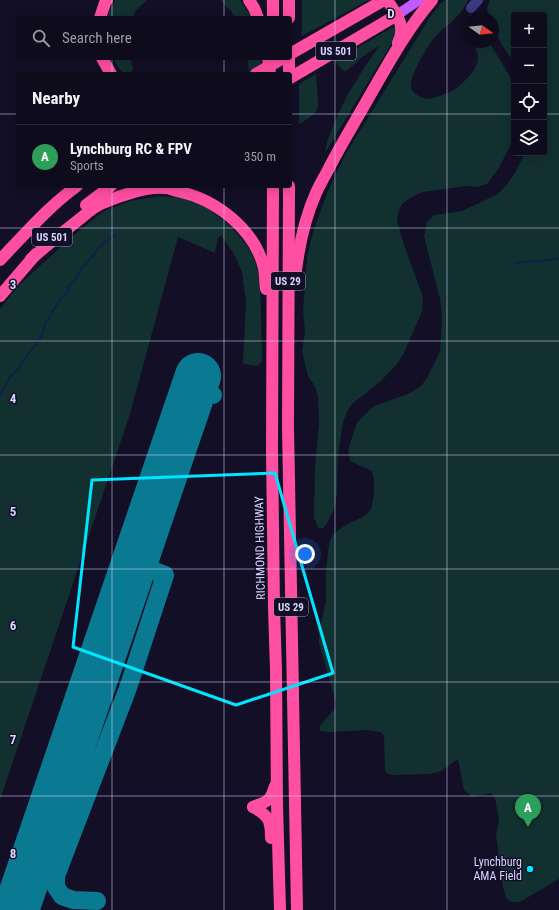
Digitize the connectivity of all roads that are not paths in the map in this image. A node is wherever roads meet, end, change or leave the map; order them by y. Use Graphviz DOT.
graph roads {
  1 [pos="99,0"];
  2 [pos="107,0"];
  3 [pos="249,0"];
  4 [pos="273,0"];
  5 [pos="289,0"];
  6 [pos="385,0"];
  7 [pos="419,0"];
  8 [pos="432,0"];
  9 [pos="478,0"];
  10 [pos="470,8"];
  11 [pos="397,15"];
  12 [pos="93,16"];
  13 [pos="101,16"];
  14 [pos="257,16"];
  15 [pos="273,16"];
  16 [pos="289,16"];
  17 [pos="292,53"];
  18 [pos="96,60"];
  19 [pos="103,60"];
  20 [pos="268,60"];
  21 [pos="273,60"];
  22 [pos="280,60"];
  23 [pos="289,60"];
  24 [pos="101,72"];
  25 [pos="110,72"];
  26 [pos="259,72"];
  27 [pos="270,72"];
  28 [pos="273,72"];
  29 [pos="289,72"];
  30 [pos="292,77"];
  31 [pos="376,85"];
  32 [pos="72,188"];
  33 [pos="108,188"];
  34 [pos="272,188"];
  35 [pos="289,188"];
  36 [pos="31,259"];
  37 [pos="0,260"];
  38 [pos="0,296"];
  39 [pos="272,336"];
  40 [pos="288,376"];
  41 [pos="278,775"];
  42 [pos="273,910"];
  43 [pos="280,910"];
  44 [pos="297,910"];
  1 -- 12 [label="highway"];
  2 -- 13 [label="highway"];
  3 -- 14 [label="highway"];
  4 -- 15 [label="highway"];
  5 -- 16 [label="highway"];
  6 -- 11 [label="highway"];
  6 -- 17 [label="highway"];
  7 -- 11 [label="main road"];
  8 -- 31 [label="highway"];
  9 -- 10 [label="street"];
  11 -- 30 [label="highway, US 501"];
  11 -- 31 [label="highway"];
  18 -- 24 [label="highway"];
  19 -- 25 [label="highway"];
  20 -- 27 [label="highway"];
  21 -- 28 [label="highway"];
  22 -- 26 [label="highway, bridge"];
  23 -- 29 [label="highway"];
  31 -- 40 [label="highway"];
  32 -- 37 [label="highway, US 501"];
  33 -- 36 [label="highway, US 501"];
  34 -- 39 [label="highway, RICHMOND HIGHWAY / US 29"];
  35 -- 40 [label="highway, US 29"];
  36 -- 38 [label="highway, US 501"];
  36 -- 39 [label="highway"];
  39 -- 41 [label="highway, RICHMOND HIGHWAY / US 29"];
  40 -- 44 [label="highway, US 29"];
  41 -- 42 [label="highway"];
  41 -- 43 [label="highway, RICHMOND HIGHWAY / US 29"];
}
